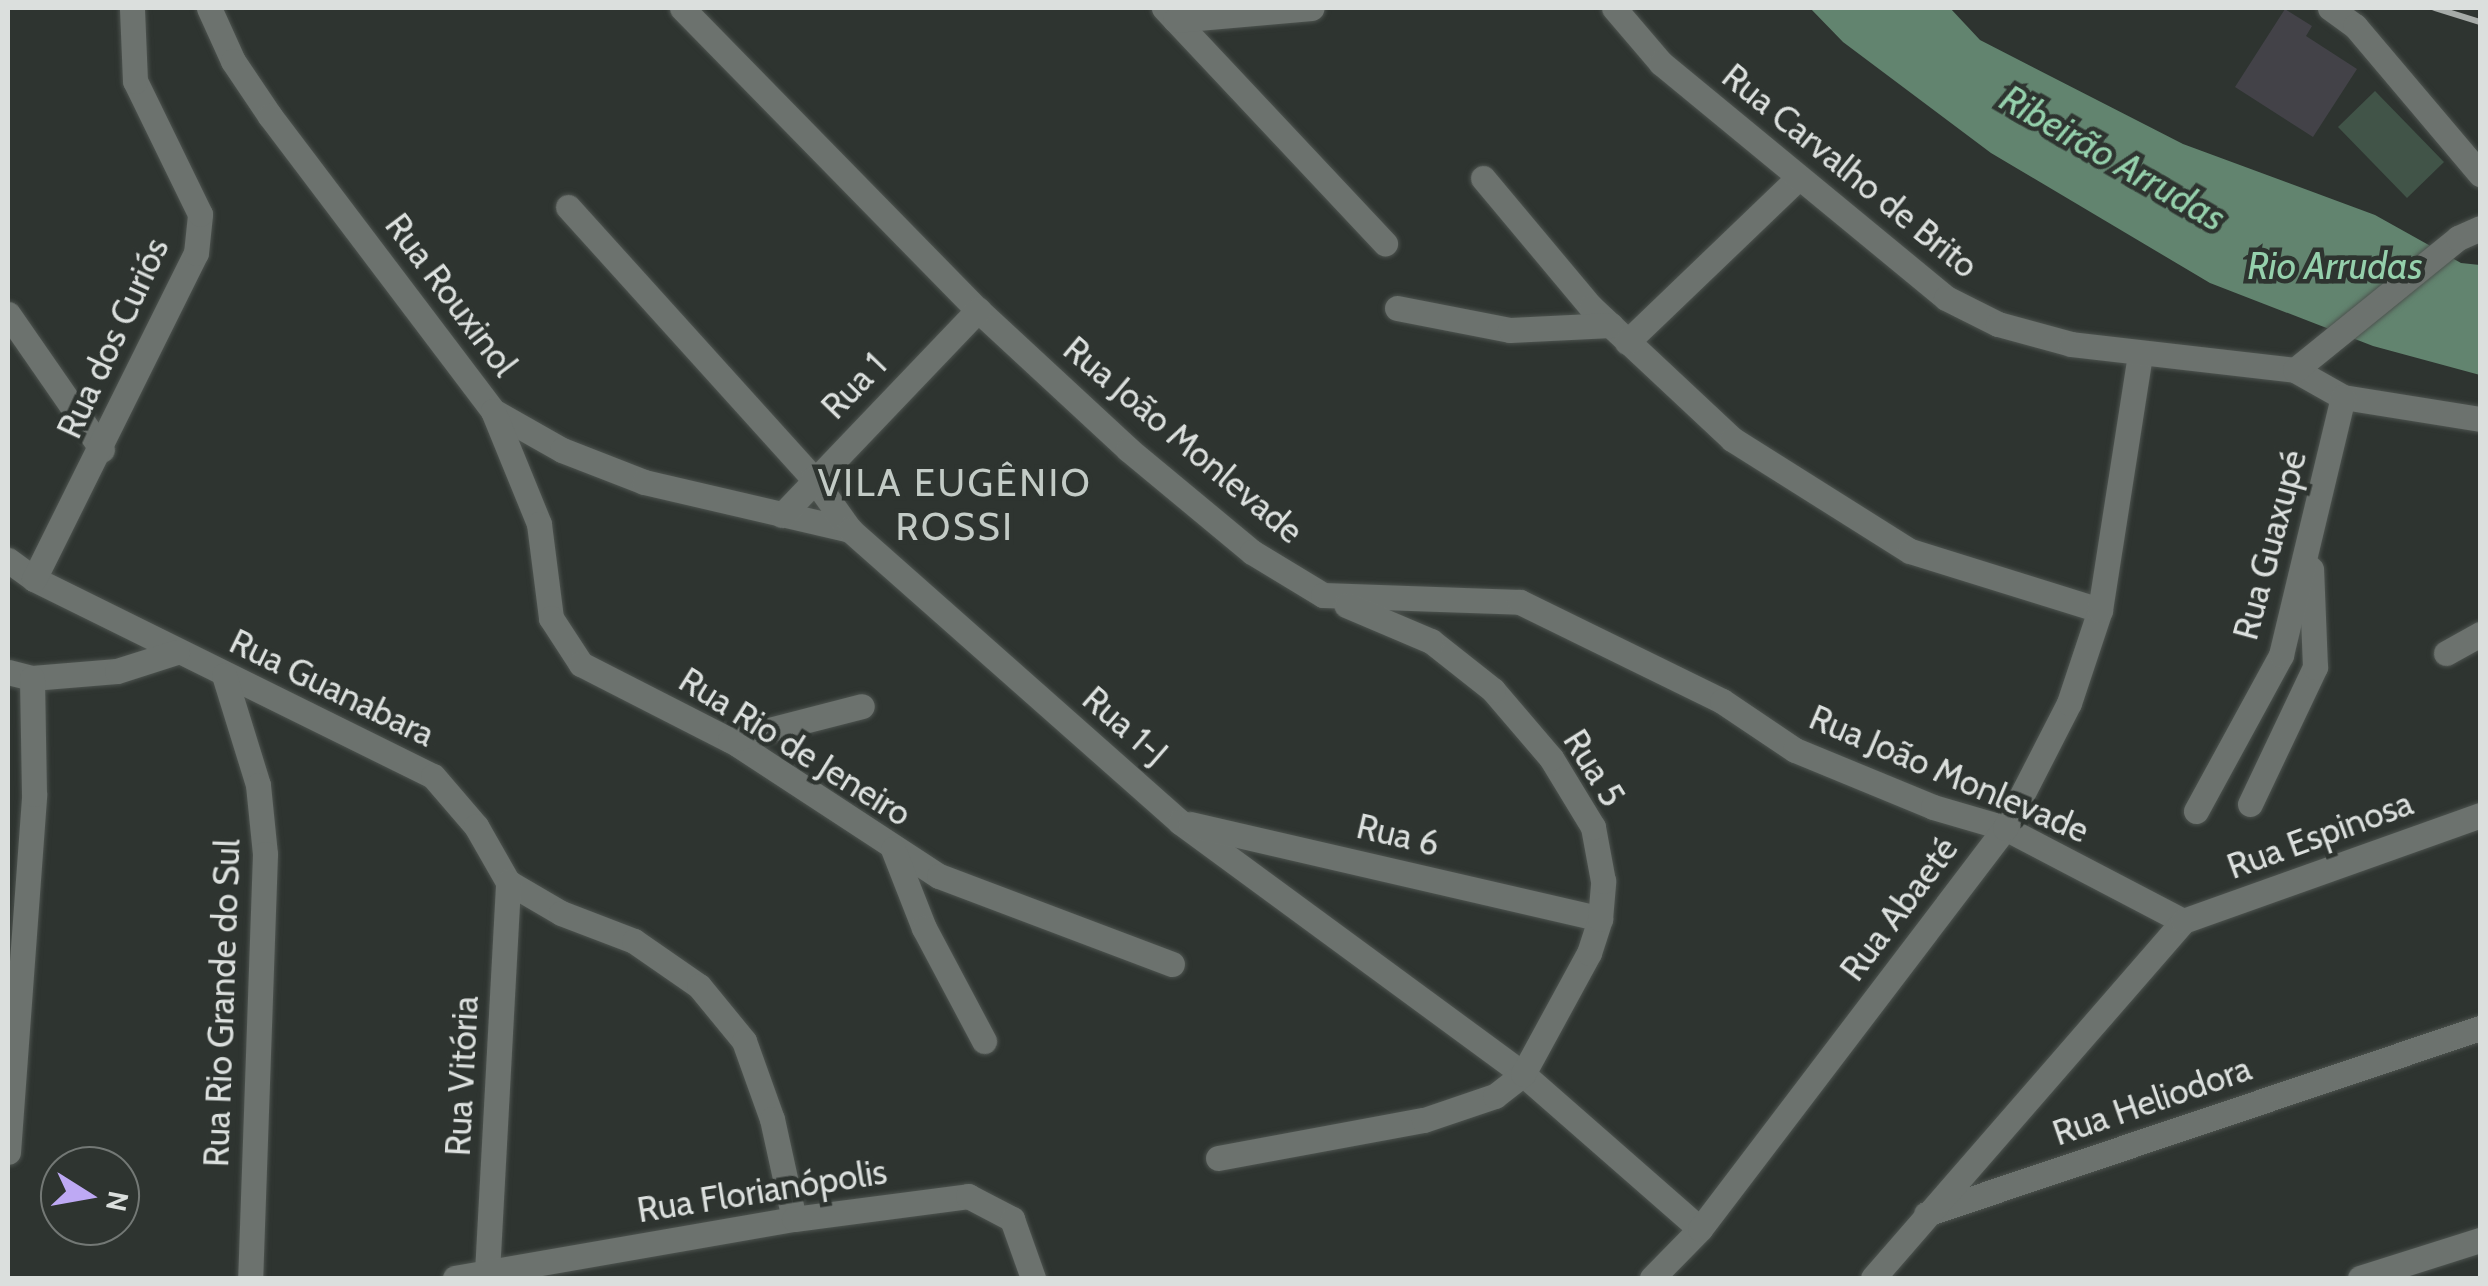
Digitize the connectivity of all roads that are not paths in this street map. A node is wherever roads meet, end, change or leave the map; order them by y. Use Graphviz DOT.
graph roads {
  1 [pos="132,8"];
  2 [pos="208,8"];
  3 [pos="682,8"];
  4 [pos="1311,8"];
  5 [pos="1614,8"];
  6 [pos="2330,8"];
  7 [pos="1169,14"];
  8 [pos="2480,174"];
  9 [pos="1483,178"];
  10 [pos="1796,180"];
  11 [pos="568,207"];
  12 [pos="2469,233"];
  13 [pos="1385,243"];
  14 [pos="1397,308"];
  15 [pos="978,310"];
  16 [pos="8,314"];
  17 [pos="1619,333"];
  18 [pos="2140,355"];
  19 [pos="2295,370"];
  20 [pos="2343,397"];
  21 [pos="494,410"];
  22 [pos="2480,419"];
  23 [pos="102,450"];
  24 [pos="813,478"];
  25 [pos="782,514"];
  26 [pos="850,530"];
  27 [pos="2309,549"];
  28 [pos="8,560"];
  29 [pos="34,579"];
  30 [pos="1324,595"];
  31 [pos="2100,610"];
  32 [pos="2480,634"];
  33 [pos="177,652"];
  34 [pos="2446,653"];
  35 [pos="20,675"];
  36 [pos="224,675"];
  37 [pos="862,706"];
  38 [pos="730,740"];
  39 [pos="2250,804"];
  40 [pos="2196,812"];
  41 [pos="1180,822"];
  42 [pos="2478,824"];
  43 [pos="2005,828"];
  44 [pos="893,848"];
  45 [pos="508,882"];
  46 [pos="1600,919"];
  47 [pos="2183,921"];
  48 [pos="1172,964"];
  49 [pos="2480,1028"];
  50 [pos="984,1041"];
  51 [pos="1523,1074"];
  52 [pos="8,1152"];
  53 [pos="1218,1158"];
  54 [pos="1925,1214"];
  55 [pos="794,1218"];
  56 [pos="1700,1229"];
  57 [pos="2480,1240"];
  58 [pos="487,1273"];
  59 [pos="250,1278"];
  60 [pos="454,1278"];
  61 [pos="1033,1278"];
  62 [pos="1652,1278"];
  63 [pos="1873,1278"];
  64 [pos="2360,1278"];
  1 -- 23 [label="street, Rua dos Curiós"];
  2 -- 21 [label="street, Rua Rouxinol"];
  3 -- 15 [label="street, Rua João Monlevade"];
  4 -- 7 [label="street"];
  5 -- 10 [label="street, Rua Carvalho de Brito"];
  6 -- 8 [label="street"];
  7 -- 13 [label="street"];
  9 -- 17 [label="street"];
  10 -- 17 [label="street"];
  10 -- 18 [label="street, Rua Carvalho de Brito"];
  11 -- 24 [label="street, Rua 1-J"];
  12 -- 19 [label="street"];
  14 -- 17 [label="street"];
  15 -- 24 [label="street, Rua 1"];
  15 -- 30 [label="street, Rua João Monlevade"];
  16 -- 23 [label="street"];
  17 -- 31 [label="street"];
  18 -- 19 [label="street, Rua Carvalho de Brito"];
  18 -- 31 [label="street, Rua Abaeté"];
  19 -- 20 [label="street, Rua Carvalho de Brito"];
  20 -- 22 [label="street, Rua Carvalho de Brito"];
  20 -- 27 [label="street, Rua Guaxupé"];
  21 -- 25 [label="street, Rua Rouxinol"];
  21 -- 38 [label="street, Rua Rio de Jeneiro"];
  23 -- 29 [label="street, Rua dos Curiós"];
  24 -- 25 [label="street, Rua 1"];
  24 -- 26 [label="street, Rua 1-J"];
  25 -- 26 [label="street, Rua Rouxinol"];
  26 -- 41 [label="street, Rua 1-J"];
  27 -- 39 [label="street"];
  27 -- 40 [label="street, Rua Guaxupé"];
  28 -- 29 [label="street"];
  29 -- 33 [label="street, Rua Guanabara"];
  30 -- 43 [label="street, Rua João Monlevade"];
  30 -- 46 [label="street, Rua 5"];
  31 -- 43 [label="street, Rua Abaeté"];
  32 -- 34 [label="street"];
  33 -- 35 [label="street"];
  33 -- 36 [label="street, Rua Guanabara"];
  35 -- 52 [label="street"];
  36 -- 45 [label="street, Rua Guanabara"];
  36 -- 59 [label="street, Rua Rio Grande do Sul"];
  37 -- 38 [label="street"];
  38 -- 44 [label="street, Rua Rio de Jeneiro"];
  41 -- 46 [label="street, Rua 6"];
  41 -- 51 [label="street, Rua 1-J"];
  42 -- 47 [label="street, Rua Espinosa"];
  43 -- 47 [label="street, Rua João Monlevade"];
  43 -- 56 [label="street, Rua Abaeté"];
  44 -- 48 [label="street, Rua Rio de Jeneiro"];
  44 -- 50 [label="street"];
  45 -- 55 [label="street"];
  45 -- 58 [label="street, Rua Vitória"];
  46 -- 51 [label="street, Rua 5"];
  47 -- 54 [label="street"];
  49 -- 54 [label="street, Rua Heliodora"];
  51 -- 53 [label="street"];
  51 -- 56 [label="street, Rua 1-J"];
  54 -- 63 [label="street"];
  55 -- 58 [label="street, Rua Florianópolis"];
  55 -- 61 [label="street, Rua Florianópolis"];
  56 -- 62 [label="street, Rua Abaeté"];
  57 -- 64 [label="street"];
  58 -- 60 [label="street, Rua Florianópolis"];
}
